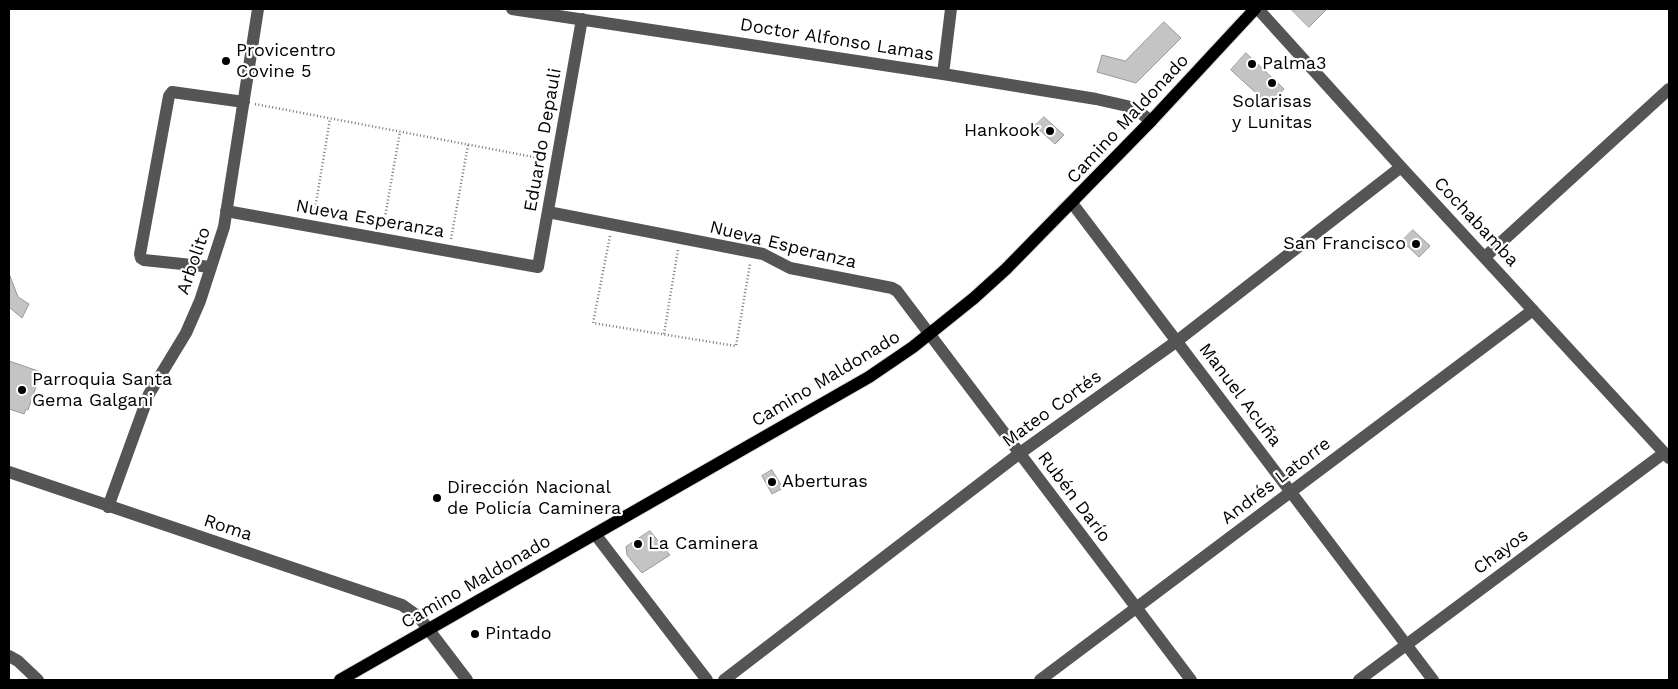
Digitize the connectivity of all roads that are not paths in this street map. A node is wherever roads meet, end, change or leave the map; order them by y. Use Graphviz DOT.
graph roads {
  1 [pos="258,9"];
  2 [pos="512,9"];
  3 [pos="951,9"];
  4 [pos="1256,9"];
  5 [pos="582,19"];
  6 [pos="943,74"];
  7 [pos="1669,89"];
  8 [pos="244,102"];
  9 [pos="1151,121"];
  10 [pos="1401,167"];
  11 [pos="1072,203"];
  12 [pos="226,211"];
  13 [pos="548,212"];
  14 [pos="1485,257"];
  15 [pos="211,267"];
  16 [pos="538,267"];
  17 [pos="1533,310"];
  18 [pos="929,335"];
  19 [pos="1177,341"];
  20 [pos="1020,453"];
  21 [pos="1667,456"];
  22 [pos="9,472"];
  23 [pos="1291,491"];
  24 [pos="108,507"];
  25 [pos="594,534"];
  26 [pos="1136,608"];
  27 [pos="429,630"];
  28 [pos="1406,645"];
  29 [pos="9,656"];
  30 [pos="38,680"];
  31 [pos="340,680"];
  32 [pos="467,680"];
  33 [pos="707,680"];
  34 [pos="724,680"];
  35 [pos="1040,680"];
  36 [pos="1191,680"];
  37 [pos="1359,680"];
  38 [pos="1433,680"];
  1 -- 8 [label="street, Arbolito"];
  2 -- 5 [label="street, Doctor Alfonso Lamas"];
  3 -- 6 [label="street"];
  4 -- 9 [label="main road, Camino Maldonado"];
  4 -- 10 [label="street, Cochabamba"];
  5 -- 6 [label="street, Doctor Alfonso Lamas"];
  5 -- 13 [label="street, Eduardo Depauli"];
  6 -- 9 [label="street, Doctor Alfonso Lamas"];
  7 -- 14 [label="street"];
  8 -- 12 [label="street, Arbolito"];
  8 -- 15 [label="street"];
  9 -- 11 [label="main road, Camino Maldonado"];
  10 -- 14 [label="street, Cochabamba"];
  10 -- 19 [label="street, Mateo Cortés"];
  11 -- 18 [label="main road, Camino Maldonado"];
  11 -- 19 [label="street, Manuel Acuña"];
  12 -- 15 [label="street, Arbolito"];
  12 -- 16 [label="street, Nueva Esperanza"];
  13 -- 16 [label="street, Eduardo Depauli"];
  13 -- 18 [label="street, Nueva Esperanza"];
  14 -- 17 [label="street, Cochabamba"];
  15 -- 24 [label="street, Arbolito"];
  17 -- 21 [label="street, Cochabamba"];
  17 -- 23 [label="street, Andrés Latorre"];
  18 -- 20 [label="street, Rubén Darío"];
  18 -- 25 [label="main road, Camino Maldonado"];
  19 -- 20 [label="street, Mateo Cortés"];
  19 -- 23 [label="street, Manuel Acuña"];
  20 -- 26 [label="street, Rubén Darío"];
  20 -- 34 [label="street, Mateo Cortés"];
  21 -- 28 [label="street, Chayos"];
  22 -- 24 [label="street, Roma"];
  23 -- 26 [label="street, Andrés Latorre"];
  23 -- 28 [label="street, Manuel Acuña"];
  24 -- 27 [label="street, Roma"];
  25 -- 27 [label="main road, Camino Maldonado"];
  25 -- 33 [label="street"];
  26 -- 35 [label="street, Andrés Latorre"];
  26 -- 36 [label="street, Rubén Darío"];
  27 -- 31 [label="main road, Camino Maldonado"];
  27 -- 32 [label="street, Roma"];
  28 -- 37 [label="street, Chayos"];
  28 -- 38 [label="street, Manuel Acuña"];
  29 -- 30 [label="street"];
}
